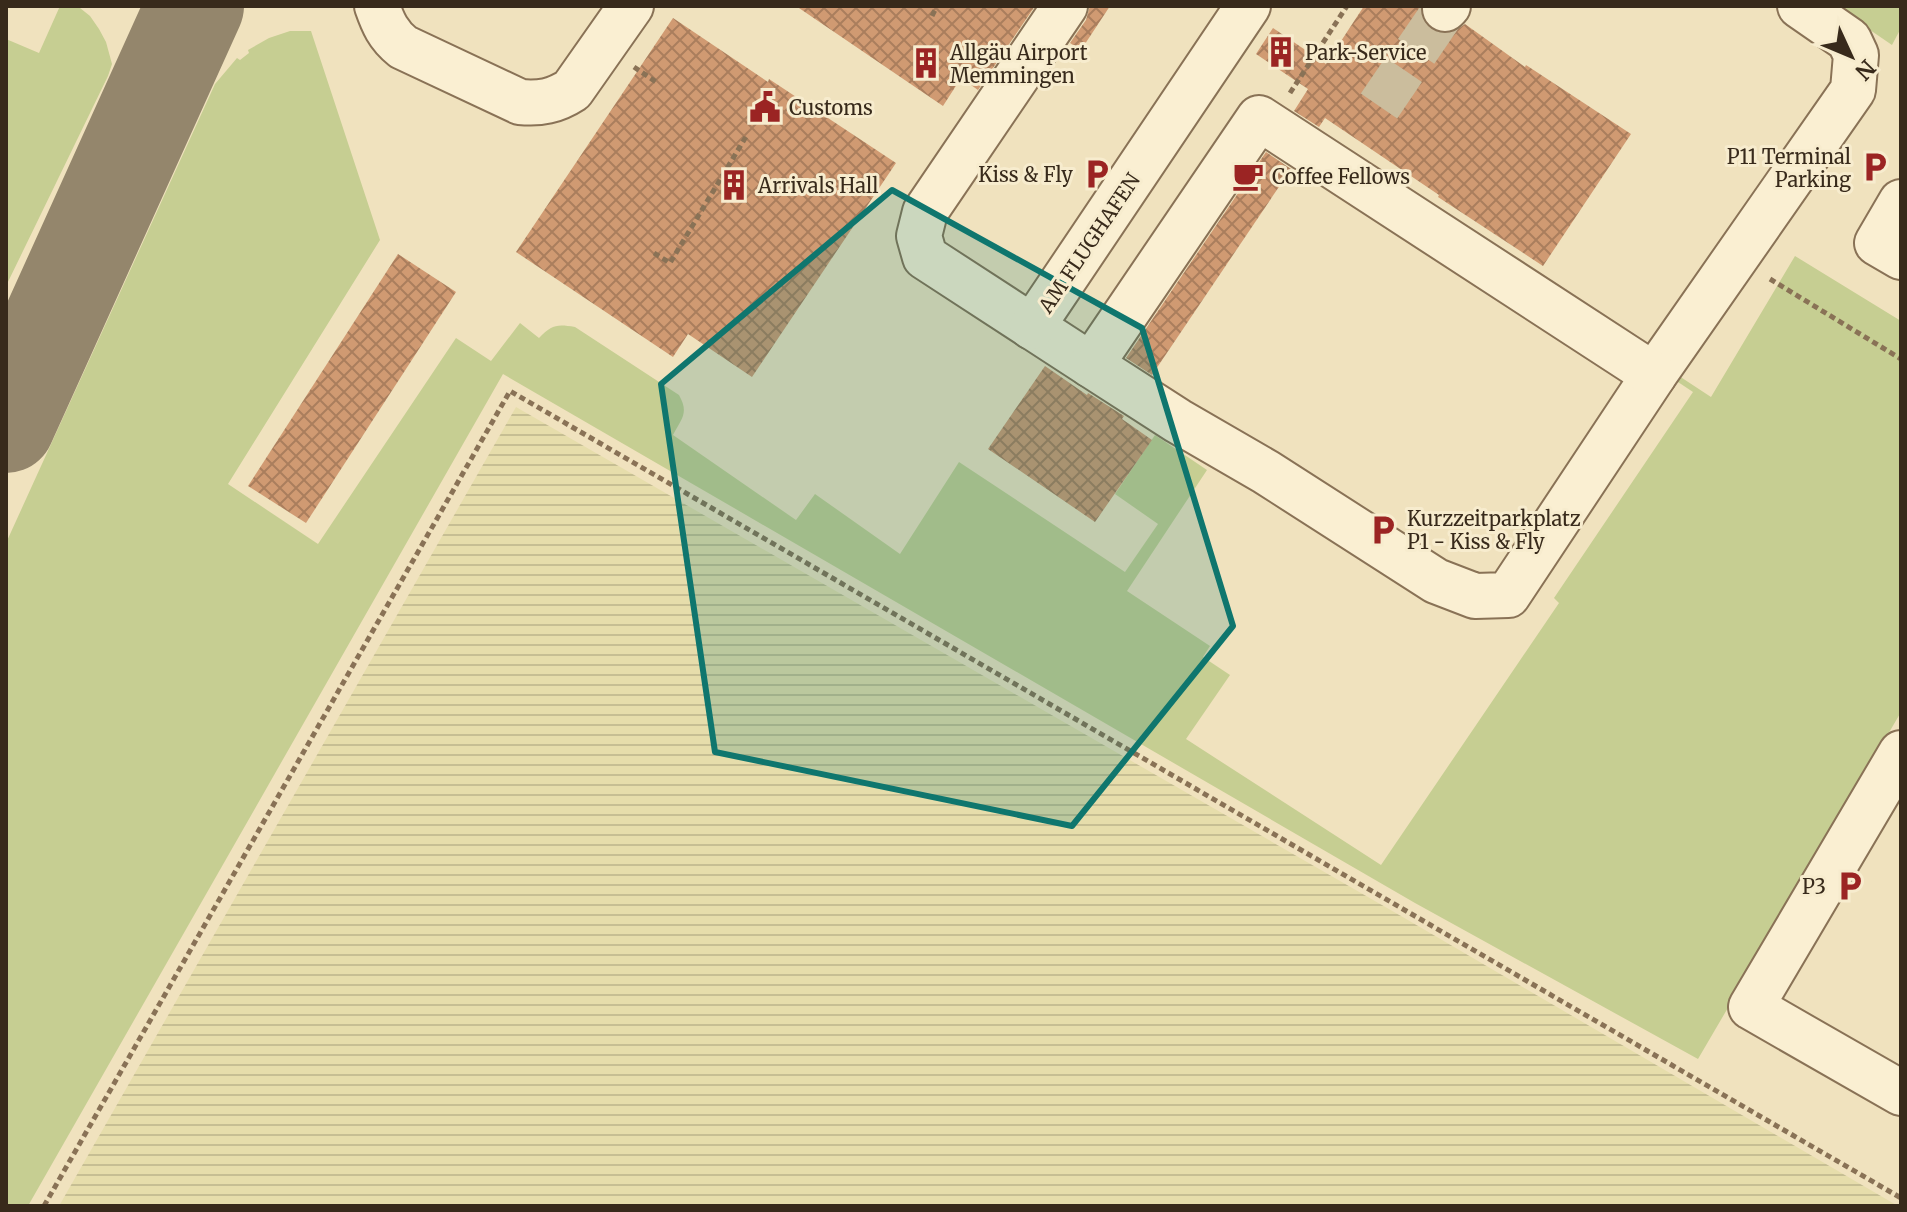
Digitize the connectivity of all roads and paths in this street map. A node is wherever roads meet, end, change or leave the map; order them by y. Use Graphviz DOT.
graph roads {
  1 [pos="377,6"];
  2 [pos="631,6"];
  3 [pos="937,6"];
  4 [pos="1065,6"];
  5 [pos="1248,6"];
  6 [pos="1347,6"];
  7 [pos="1800,6"];
  8 [pos="932,16"];
  9 [pos="1287,97"];
  10 [pos="747,135"];
  11 [pos="1901,202"];
  12 [pos="654,253"];
  13 [pos="1901,257"];
  14 [pos="1762,275"];
  15 [pos="1032,327"];
  16 [pos="1901,359"];
  17 [pos="1091,365"];
  18 [pos="1654,375"];
  19 [pos="1901,753"];
  20 [pos="1901,1093"];
  21 [pos="1901,1198"];
  22 [pos="44,1206"];
  1 -- 2 [label="lane"];
  3 -- 8 [label="path"];
  4 -- 15 [label="lane, AM FLUGHAFEN"];
  5 -- 15 [label="lane, AM FLUGHAFEN"];
  6 -- 9 [label="path"];
  7 -- 18 [label="lane"];
  10 -- 12 [label="path"];
  11 -- 13 [label="lane"];
  14 -- 16 [label="path"];
  15 -- 17 [label="lane"];
  17 -- 18 [label="lane"];
  17 -- 18 [label="lane"];
  19 -- 20 [label="lane"];
  21 -- 22 [label="path"];
}
